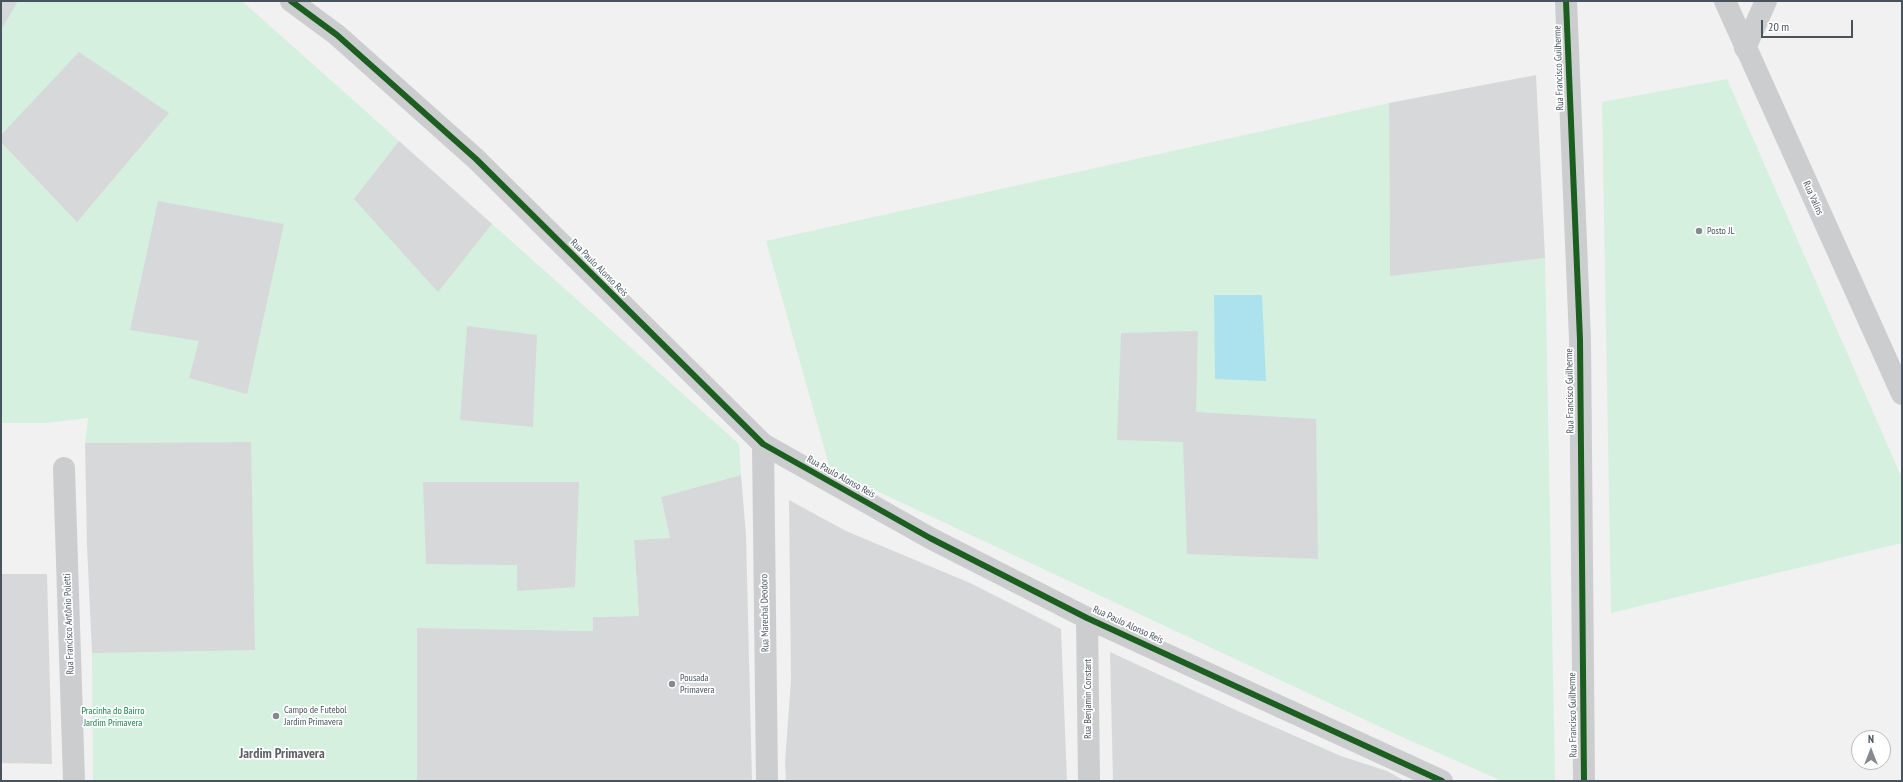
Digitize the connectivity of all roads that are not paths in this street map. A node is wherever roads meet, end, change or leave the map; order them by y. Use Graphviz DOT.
graph roads {
  1 [pos="291,1"];
  2 [pos="1566,1"];
  3 [pos="1725,1"];
  4 [pos="1766,1"];
  5 [pos="1745,48"];
  6 [pos="1902,394"];
  7 [pos="763,444"];
  8 [pos="64,468"];
  9 [pos="1087,618"];
  10 [pos="74,781"];
  11 [pos="767,781"];
  12 [pos="1089,781"];
  13 [pos="1442,781"];
  14 [pos="1584,781"];
  1 -- 7 [label="street, Rua Paulo Alonso Reis"];
  2 -- 14 [label="street, Rua Francisco Guilherme"];
  3 -- 5 [label="street, Rua Valins"];
  4 -- 5 [label="street"];
  5 -- 6 [label="street, Rua Valins"];
  7 -- 9 [label="street, Rua Paulo Alonso Reis"];
  7 -- 11 [label="street, Rua Marechal Deodoro"];
  8 -- 10 [label="street, Rua Francisco Antônio Poletti"];
  9 -- 12 [label="street, Rua Benjamin Constant"];
  9 -- 13 [label="street, Rua Paulo Alonso Reis"];
}
